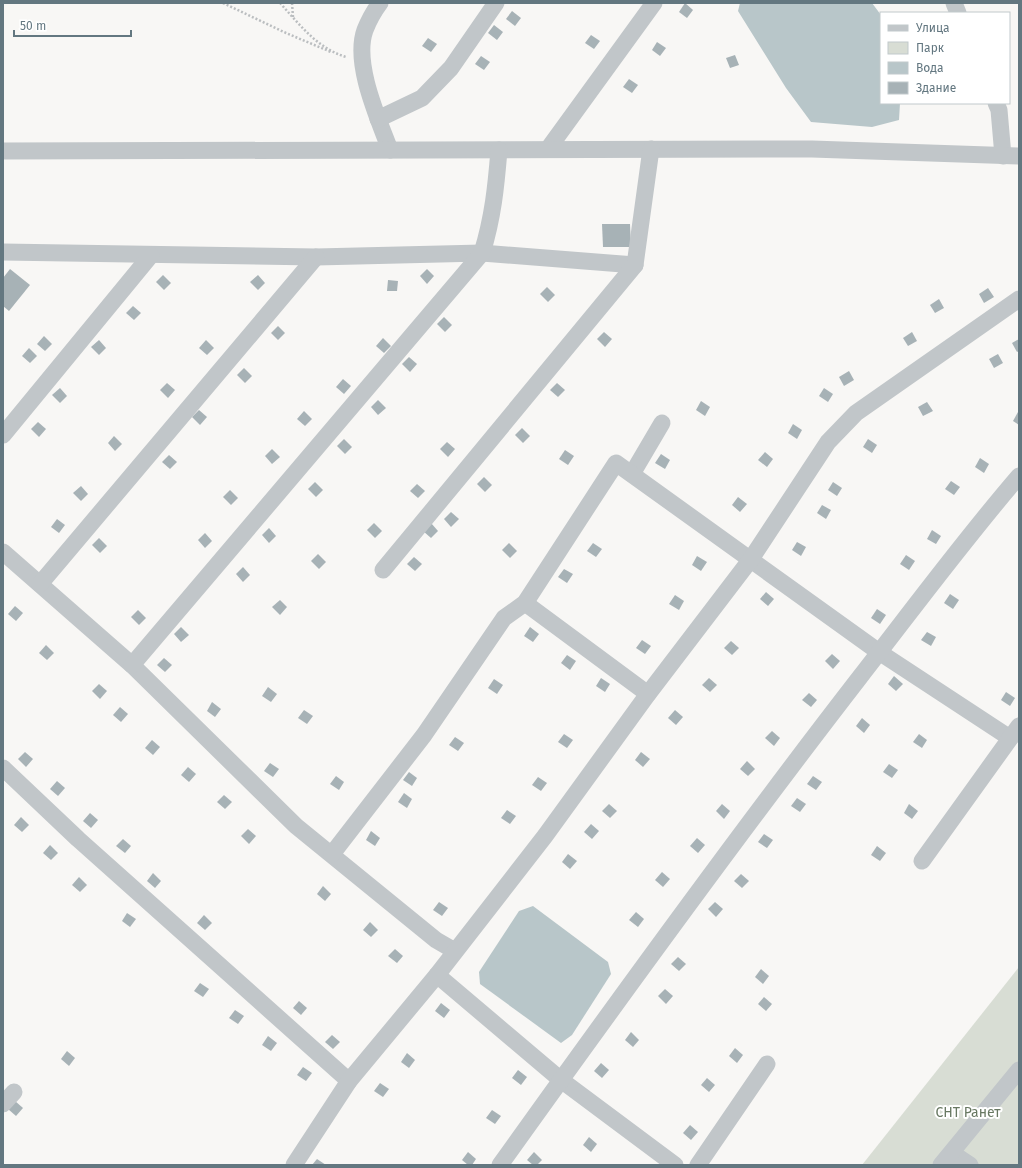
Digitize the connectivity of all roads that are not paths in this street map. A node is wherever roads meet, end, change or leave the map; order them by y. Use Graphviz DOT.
graph roads {
  1 [pos="380,3"];
  2 [pos="496,3"];
  3 [pos="654,3"];
  4 [pos="996,104"];
  5 [pos="378,119"];
  6 [pos="548,149"];
  7 [pos="651,149"];
  8 [pos="390,150"];
  9 [pos="499,150"];
  10 [pos="3,151"];
  11 [pos="1011,156"];
  12 [pos="3,252"];
  13 [pos="482,253"];
  14 [pos="151,255"];
  15 [pos="316,257"];
  16 [pos="635,265"];
  17 [pos="1019,298"];
  18 [pos="662,423"];
  19 [pos="3,435"];
  20 [pos="632,474"];
  21 [pos="1019,476"];
  22 [pos="3,552"];
  23 [pos="751,559"];
  24 [pos="383,570"];
  25 [pos="40,584"];
  26 [pos="524,603"];
  27 [pos="879,652"];
  28 [pos="132,665"];
  29 [pos="648,694"];
  30 [pos="1014,732"];
  31 [pos="3,768"];
  32 [pos="332,854"];
  33 [pos="922,861"];
  34 [pos="455,950"];
  35 [pos="437,975"];
  36 [pos="767,1064"];
  37 [pos="1019,1070"];
  38 [pos="561,1080"];
  39 [pos="349,1081"];
  40 [pos="947,1159"];
  41 [pos="294,1165"];
  42 [pos="500,1165"];
  43 [pos="675,1165"];
  44 [pos="698,1165"];
  45 [pos="970,1165"];
  1 -- 5 [label="street"];
  2 -- 5 [label="street"];
  3 -- 6 [label="street"];
  4 -- 11 [label="street"];
  5 -- 8 [label="street"];
  6 -- 7 [label="street"];
  6 -- 9 [label="street"];
  7 -- 11 [label="street"];
  7 -- 16 [label="street"];
  8 -- 9 [label="street"];
  8 -- 10 [label="street"];
  9 -- 13 [label="street"];
  12 -- 14 [label="street"];
  13 -- 15 [label="street"];
  13 -- 16 [label="street"];
  13 -- 28 [label="street"];
  14 -- 15 [label="street"];
  14 -- 19 [label="street"];
  15 -- 25 [label="street"];
  16 -- 24 [label="street"];
  17 -- 23 [label="street"];
  18 -- 20 [label="street"];
  20 -- 23 [label="street"];
  20 -- 26 [label="street"];
  21 -- 27 [label="street"];
  22 -- 25 [label="street"];
  23 -- 27 [label="street"];
  23 -- 29 [label="street"];
  25 -- 28 [label="street"];
  26 -- 29 [label="street"];
  26 -- 32 [label="street"];
  27 -- 30 [label="street"];
  27 -- 38 [label="street"];
  28 -- 32 [label="street"];
  29 -- 34 [label="street"];
  30 -- 33 [label="street"];
  31 -- 39 [label="street"];
  32 -- 34 [label="street"];
  34 -- 35 [label="street"];
  35 -- 38 [label="street"];
  35 -- 39 [label="street"];
  36 -- 44 [label="street"];
  37 -- 40 [label="street"];
  38 -- 42 [label="street"];
  38 -- 43 [label="street"];
  39 -- 41 [label="street"];
  40 -- 45 [label="street"];
}
